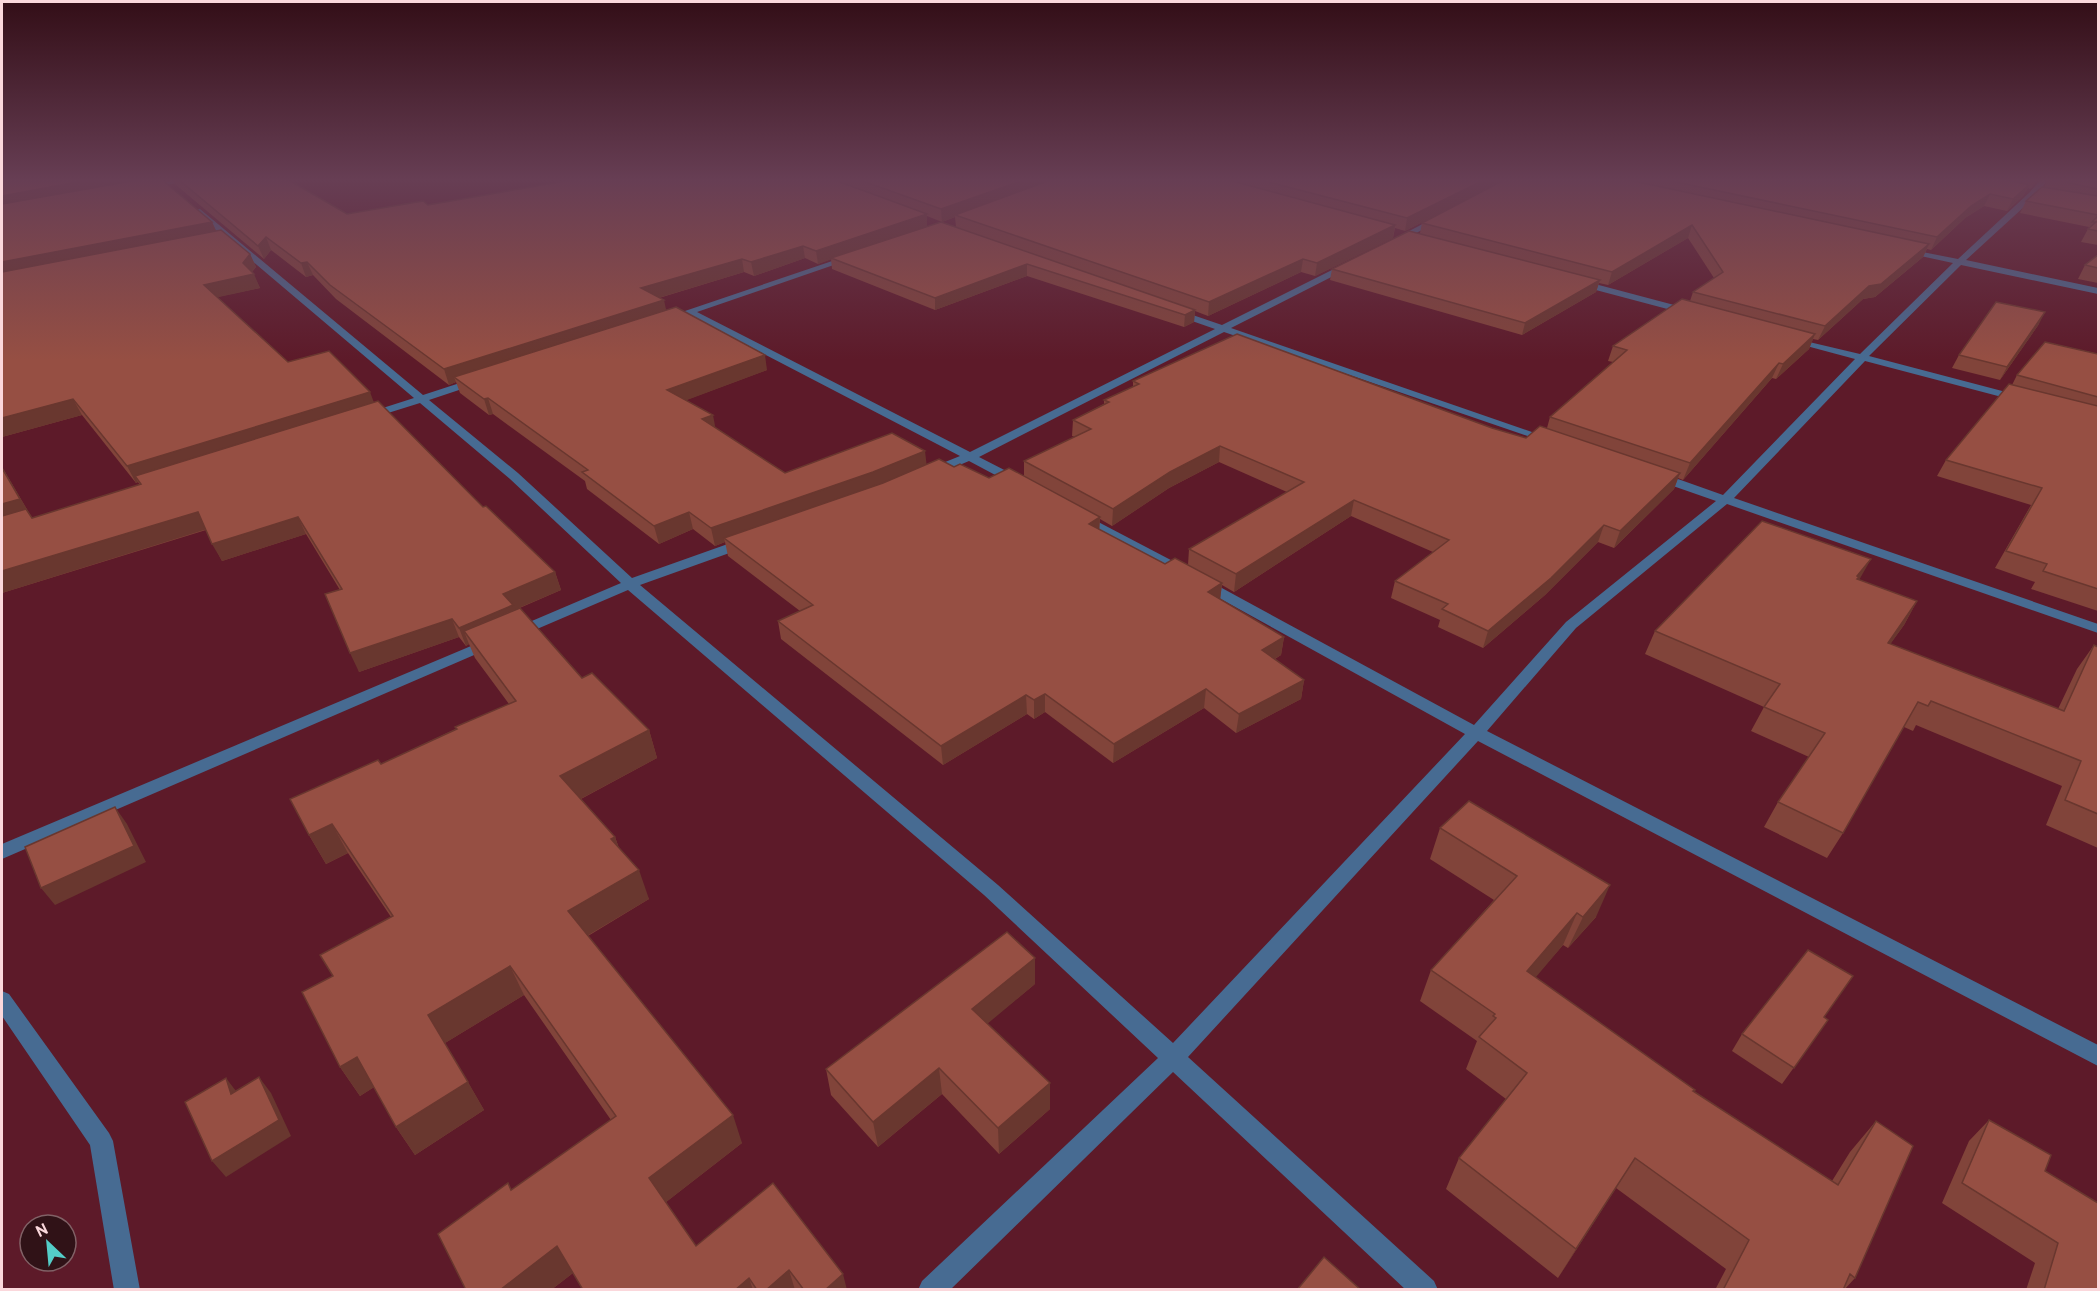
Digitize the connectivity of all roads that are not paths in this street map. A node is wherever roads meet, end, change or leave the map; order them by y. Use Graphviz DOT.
graph roads {
  1 [pos="224,239"];
  2 [pos="1397,239"];
  3 [pos="1984,239"];
  4 [pos="1381,247"];
  5 [pos="1890,247"];
  6 [pos="865,253"];
  7 [pos="1360,258"];
  8 [pos="1959,262"];
  9 [pos="1575,282"];
  10 [pos="2098,291"];
  11 [pos="1166,309"];
  12 [pos="1701,315"];
  13 [pos="1222,329"];
  14 [pos="1782,336"];
  15 [pos="1862,358"];
  16 [pos="488,377"];
  17 [pos="422,399"];
  18 [pos="2031,402"];
  19 [pos="353,420"];
  20 [pos="1558,442"];
  21 [pos="971,456"];
  22 [pos="1647,473"];
  23 [pos="920,477"];
  24 [pos="1034,491"];
  25 [pos="1726,499"];
  26 [pos="1066,508"];
  27 [pos="760,537"];
  28 [pos="630,584"];
  29 [pos="2098,629"];
  30 [pos="1476,733"];
  31 [pos="2,852"];
  32 [pos="2,1000"];
  33 [pos="2098,1056"];
  34 [pos="1173,1058"];
  35 [pos="127,1290"];
  36 [pos="931,1290"];
  37 [pos="1425,1290"];
  1 -- 17 [label="street"];
  2 -- 4 [label="street"];
  3 -- 8 [label="street"];
  5 -- 8 [label="street"];
  6 -- 21 [label="street"];
  7 -- 13 [label="street"];
  8 -- 10 [label="street"];
  8 -- 15 [label="street"];
  9 -- 12 [label="street"];
  11 -- 13 [label="street"];
  13 -- 20 [label="street"];
  13 -- 21 [label="street"];
  14 -- 15 [label="street"];
  15 -- 18 [label="street"];
  15 -- 25 [label="street"];
  16 -- 17 [label="street"];
  17 -- 19 [label="street"];
  17 -- 28 [label="street"];
  21 -- 23 [label="street"];
  21 -- 24 [label="street"];
  22 -- 25 [label="street"];
  25 -- 29 [label="street"];
  25 -- 30 [label="street"];
  26 -- 30 [label="street"];
  27 -- 28 [label="street"];
  28 -- 31 [label="street"];
  28 -- 34 [label="street"];
  30 -- 33 [label="street"];
  30 -- 34 [label="street"];
  32 -- 35 [label="street"];
  34 -- 36 [label="street"];
  34 -- 37 [label="street"];
}
